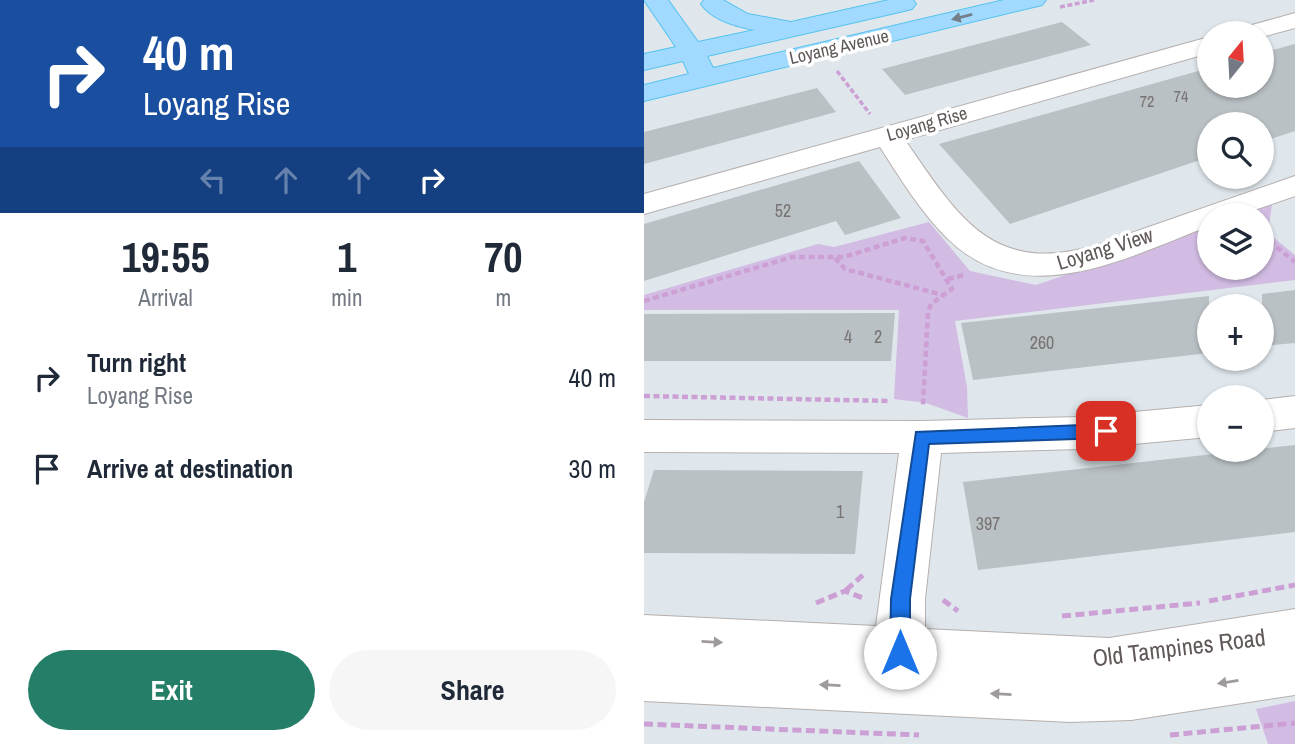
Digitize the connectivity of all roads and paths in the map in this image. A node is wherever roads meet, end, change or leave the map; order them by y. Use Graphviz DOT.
graph roads {
  1 [pos="655,0"];
  2 [pos="923,0"];
  3 [pos="1034,0"];
  4 [pos="711,2"];
  5 [pos="1295,20"];
  6 [pos="822,23"];
  7 [pos="1274,26"];
  8 [pos="742,40"];
  9 [pos="644,45"];
  10 [pos="1197,48"];
  11 [pos="821,51"];
  12 [pos="692,52"];
  13 [pos="644,62"];
  14 [pos="758,66"];
  15 [pos="704,78"];
  16 [pos="644,93"];
  17 [pos="878,124"];
  18 [pos="1295,185"];
  19 [pos="1243,203"];
  20 [pos="644,204"];
  21 [pos="1197,219"];
  22 [pos="1274,245"];
  23 [pos="835,258"];
  24 [pos="1295,262"];
  25 [pos="945,296"];
  26 [pos="644,300"];
  27 [pos="1295,412"];
  28 [pos="1274,415"];
  29 [pos="1197,422"];
  30 [pos="644,436"];
  31 [pos="922,437"];
  32 [pos="1295,584"];
  33 [pos="901,599"];
  34 [pos="808,606"];
  35 [pos="963,613"];
  36 [pos="1056,617"];
  37 [pos="1295,632"];
  38 [pos="644,638"];
  39 [pos="899,671"];
  40 [pos="1295,671"];
  41 [pos="644,676"];
  1 -- 9 [label="main road"];
  1 -- 12 [label="main road"];
  2 -- 6 [label="main road, Loyang Avenue"];
  3 -- 11 [label="main road, Loyang Avenue, one-way"];
  4 -- 6 [label="main road"];
  4 -- 8 [label="main road"];
  5 -- 7 [label="street"];
  6 -- 8 [label="main road, Loyang Avenue"];
  8 -- 12 [label="main road, Loyang Avenue"];
  8 -- 14 [label="main road"];
  10 -- 17 [label="street, Loyang Rise"];
  11 -- 14 [label="main road, Loyang Avenue"];
  11 -- 17 [label="path"];
  12 -- 13 [label="main road, Loyang Avenue"];
  12 -- 15 [label="main road"];
  14 -- 15 [label="main road, Loyang Avenue"];
  15 -- 16 [label="main road, Loyang Avenue"];
  17 -- 20 [label="street, Loyang Rise"];
  17 -- 21 [label="street, Loyang View"];
  18 -- 19 [label="street, Loyang View"];
  22 -- 24 [label="path"];
  23 -- 25 [label="path"];
  23 -- 25 [label="path"];
  23 -- 26 [label="path"];
  25 -- 31 [label="path"];
  27 -- 28 [label="street"];
  29 -- 31 [label="street"];
  30 -- 31 [label="street"];
  31 -- 33 [label="street"];
  32 -- 36 [label="path"];
  33 -- 34 [label="path"];
  33 -- 35 [label="path"];
  33 -- 39 [label="street"];
  37 -- 39 [label="street, Old Tampines Road"];
  38 -- 39 [label="street, Old Tampines Road, one-way"];
  40 -- 39 [label="street, Old Tampines Road, one-way"];
  39 -- 41 [label="street, Old Tampines Road, one-way"];
}
